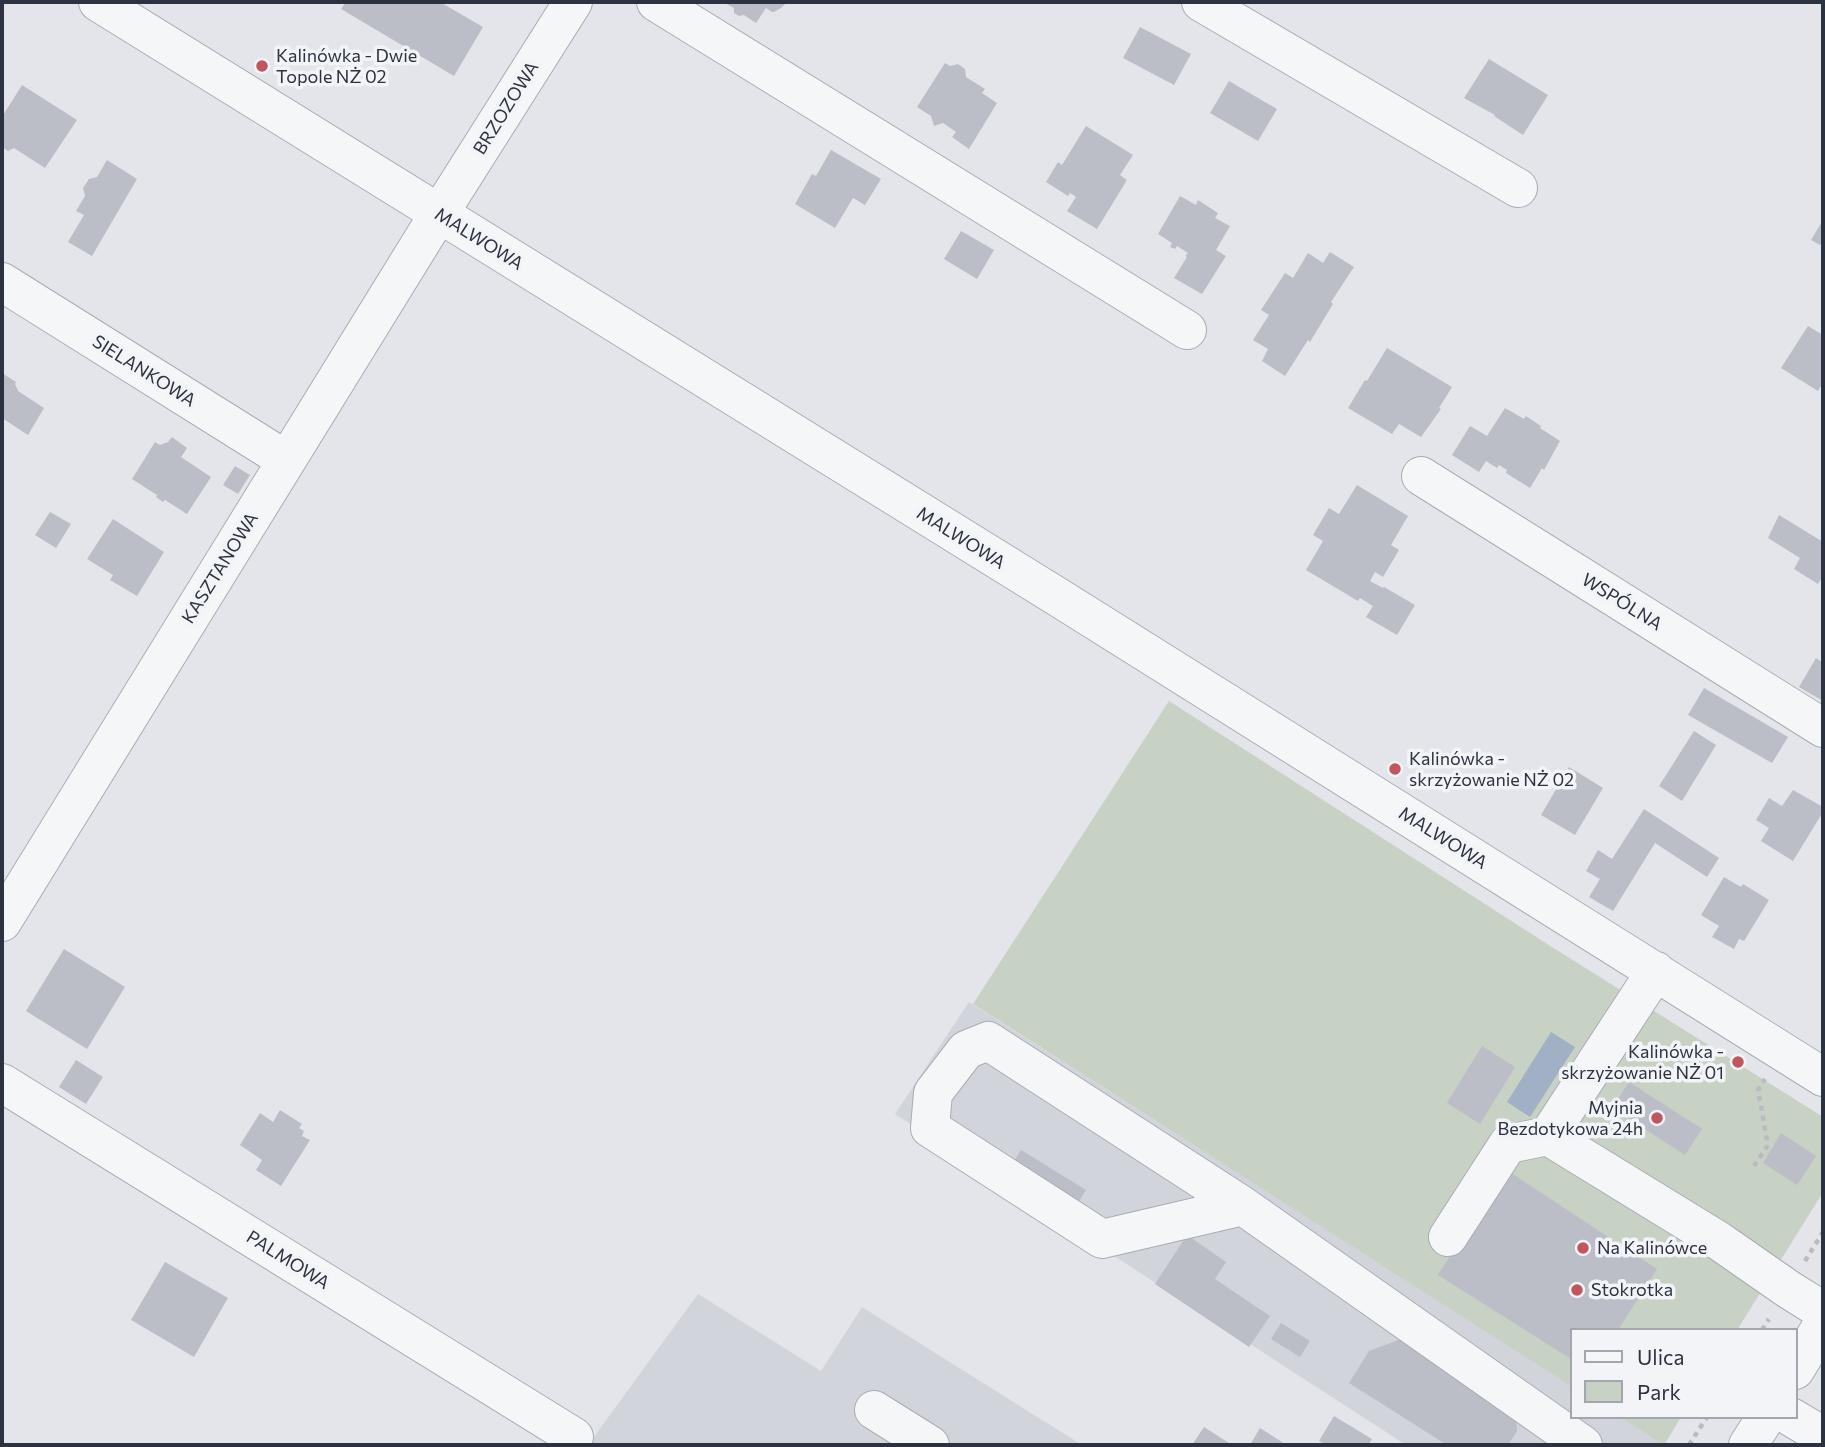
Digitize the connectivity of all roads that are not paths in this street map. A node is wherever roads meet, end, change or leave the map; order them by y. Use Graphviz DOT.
graph roads {
  1 [pos="98,2"];
  2 [pos="573,2"];
  3 [pos="656,2"];
  4 [pos="1200,2"];
  5 [pos="1518,188"];
  6 [pos="439,214"];
  7 [pos="2,282"];
  8 [pos="1187,330"];
  9 [pos="286,460"];
  10 [pos="1421,476"];
  11 [pos="1823,728"];
  12 [pos="2,922"];
  13 [pos="1656,971"];
  14 [pos="1823,1077"];
  15 [pos="2,1083"];
  16 [pos="1548,1136"];
  17 [pos="1243,1206"];
  18 [pos="1448,1237"];
  19 [pos="1823,1311"];
  20 [pos="1823,1324"];
  21 [pos="1797,1367"];
  22 [pos="874,1410"];
  23 [pos="1765,1419"];
  24 [pos="1794,1419"];
  25 [pos="1823,1436"];
  26 [pos="574,1437"];
  27 [pos="930,1445"];
  28 [pos="1583,1445"];
  29 [pos="1748,1445"];
  1 -- 6 [label="street, MALWOWA"];
  2 -- 6 [label="street, BRZOZOWA"];
  3 -- 8 [label="street"];
  4 -- 5 [label="street"];
  6 -- 9 [label="street, KASZTANOWA"];
  6 -- 13 [label="street, MALWOWA"];
  7 -- 9 [label="street, SIELANKOWA"];
  9 -- 12 [label="street, KASZTANOWA"];
  10 -- 11 [label="street, WSPÓLNA"];
  13 -- 14 [label="street, MALWOWA"];
  13 -- 16 [label="street"];
  15 -- 26 [label="street, PALMOWA"];
  16 -- 18 [label="street"];
  16 -- 19 [label="street"];
  17 -- 17 [label="street"];
  17 -- 28 [label="street"];
  20 -- 21 [label="street"];
  22 -- 27 [label="street"];
  23 -- 29 [label="street"];
  24 -- 25 [label="street"];
}
